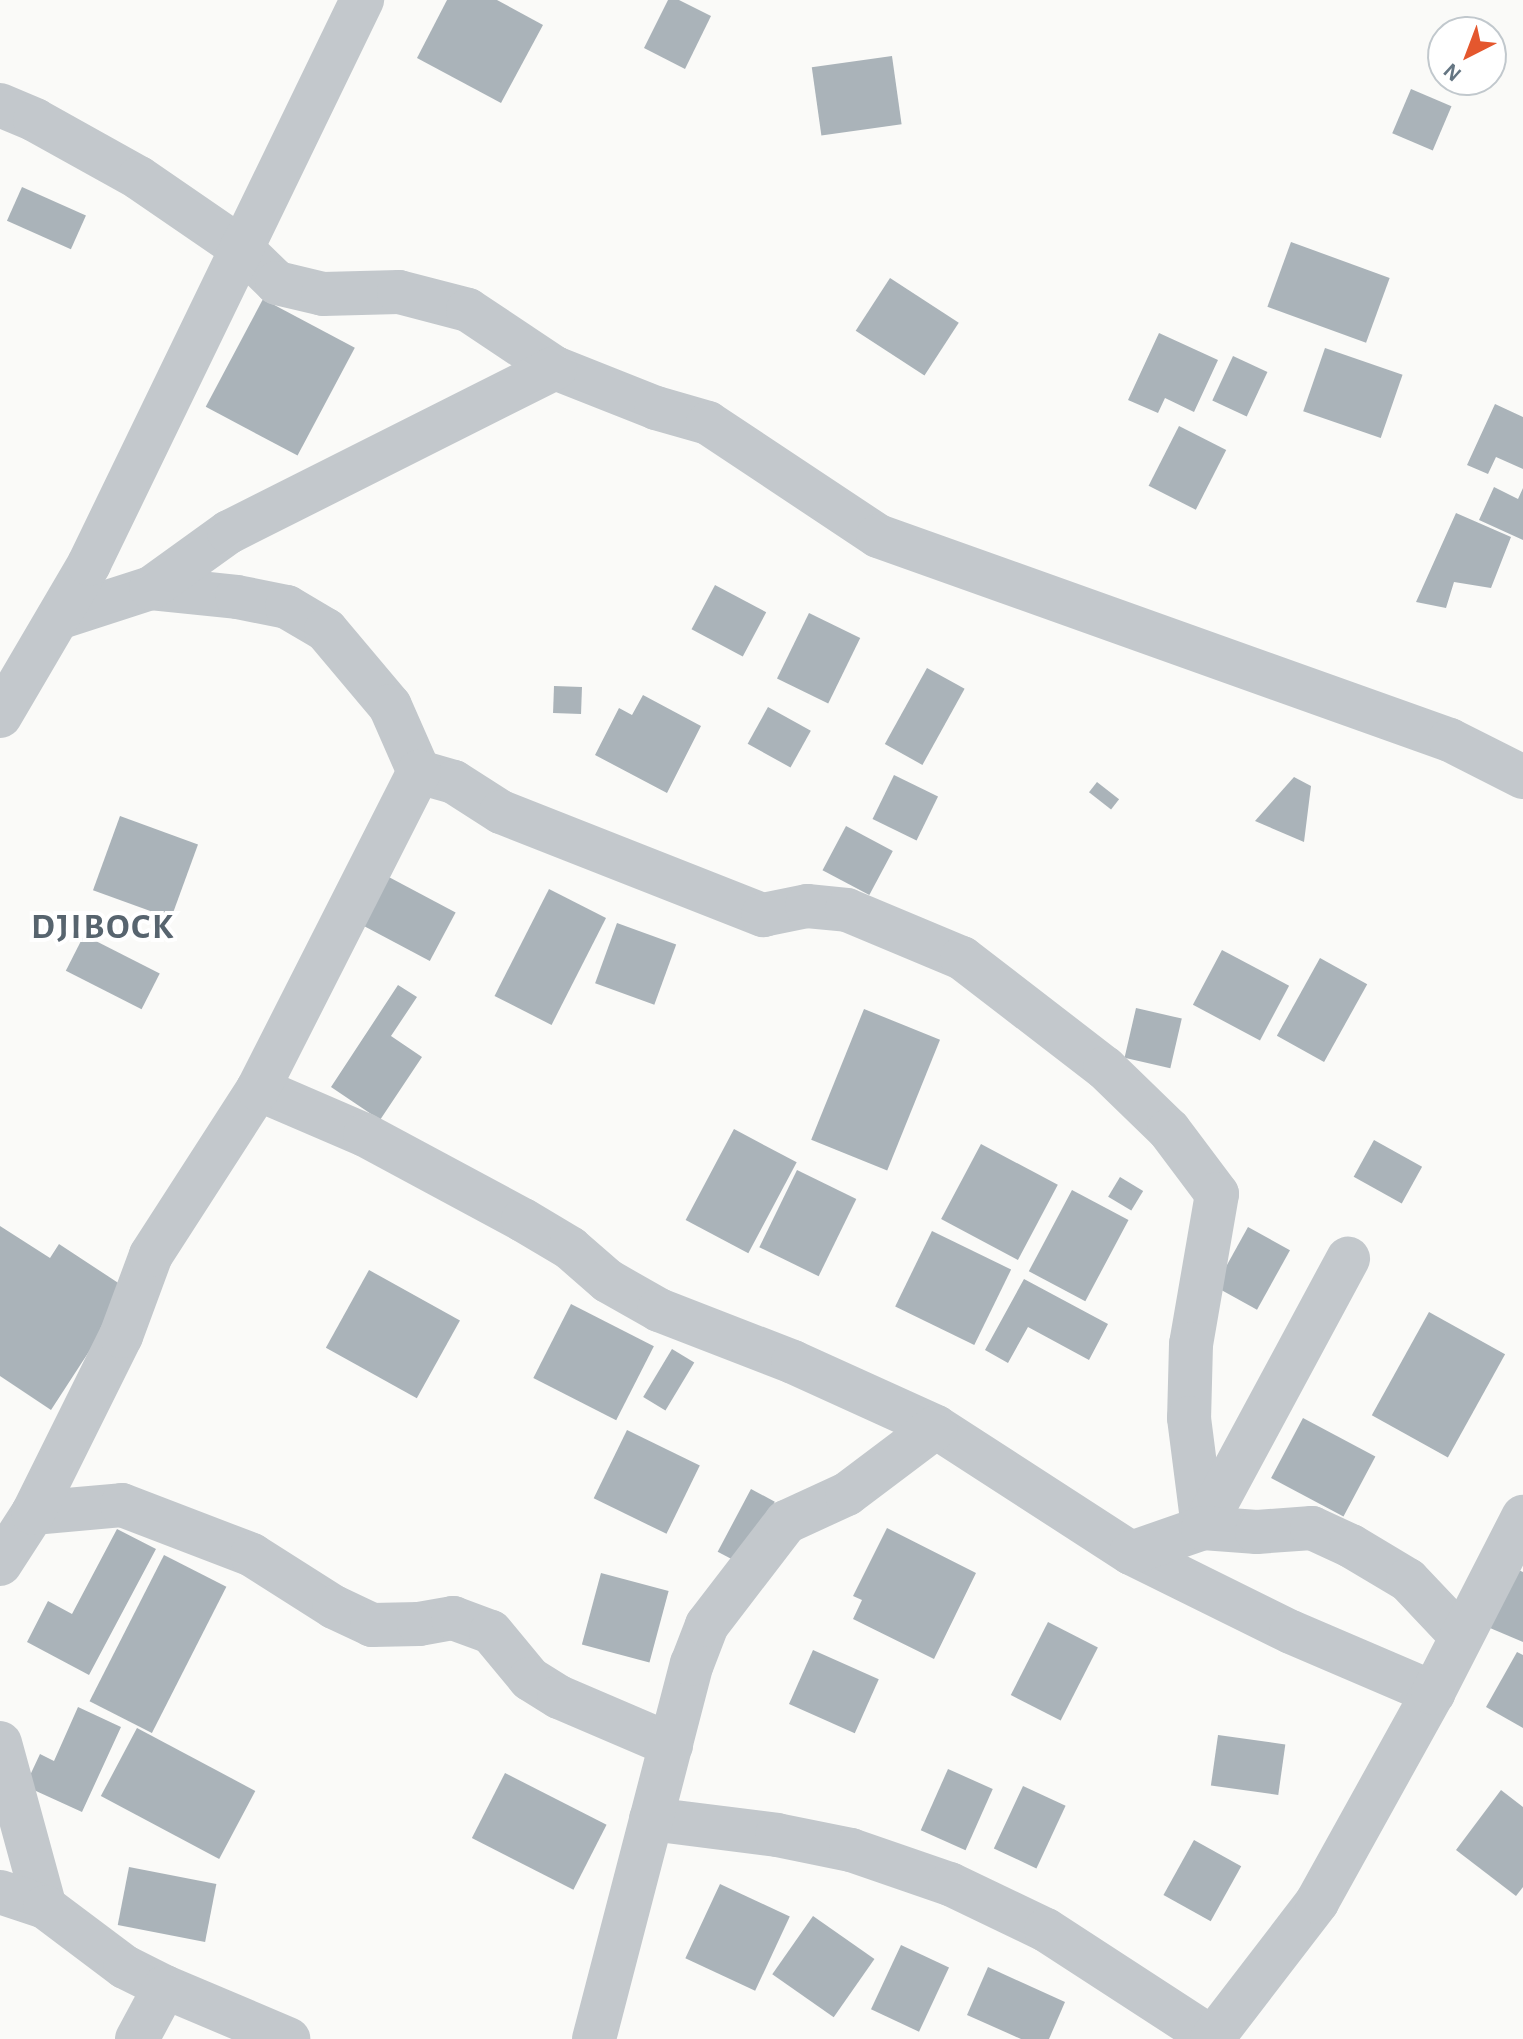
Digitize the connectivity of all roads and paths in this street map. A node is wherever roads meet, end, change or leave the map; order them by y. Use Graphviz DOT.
graph roads {
  1 [pos="362,0"];
  2 [pos="0,105"];
  3 [pos="241,248"];
  4 [pos="555,368"];
  5 [pos="151,588"];
  6 [pos="58,618"];
  7 [pos="0,716"];
  8 [pos="419,772"];
  9 [pos="1523,777"];
  10 [pos="258,1089"];
  11 [pos="1348,1259"];
  12 [pos="936,1427"];
  13 [pos="33,1513"];
  14 [pos="1523,1517"];
  15 [pos="1203,1528"];
  16 [pos="1131,1553"];
  17 [pos="0,1564"];
  18 [pos="1461,1636"];
  19 [pos="1433,1693"];
  20 [pos="0,1743"];
  21 [pos="671,1745"];
  22 [pos="651,1819"];
  23 [pos="0,1892"];
  24 [pos="45,1907"];
  25 [pos="165,1987"];
  26 [pos="137,2039"];
  27 [pos="288,2039"];
  28 [pos="594,2039"];
  29 [pos="1212,2039"];
  1 -- 3 [label="street"];
  2 -- 3 [label="street"];
  3 -- 4 [label="street"];
  3 -- 6 [label="street"];
  4 -- 5 [label="street"];
  4 -- 9 [label="street"];
  5 -- 6 [label="street"];
  5 -- 8 [label="street"];
  6 -- 7 [label="street"];
  8 -- 10 [label="street"];
  8 -- 15 [label="street"];
  10 -- 12 [label="street"];
  10 -- 13 [label="street"];
  11 -- 15 [label="street"];
  12 -- 16 [label="street"];
  12 -- 21 [label="street"];
  13 -- 17 [label="street"];
  13 -- 21 [label="street"];
  14 -- 18 [label="street"];
  15 -- 16 [label="street"];
  15 -- 18 [label="street"];
  16 -- 19 [label="street"];
  18 -- 19 [label="street"];
  19 -- 29 [label="street"];
  20 -- 24 [label="street"];
  21 -- 22 [label="street"];
  22 -- 28 [label="street"];
  22 -- 29 [label="street"];
  23 -- 24 [label="street"];
  24 -- 25 [label="street"];
  25 -- 26 [label="street"];
  25 -- 27 [label="street"];
}
